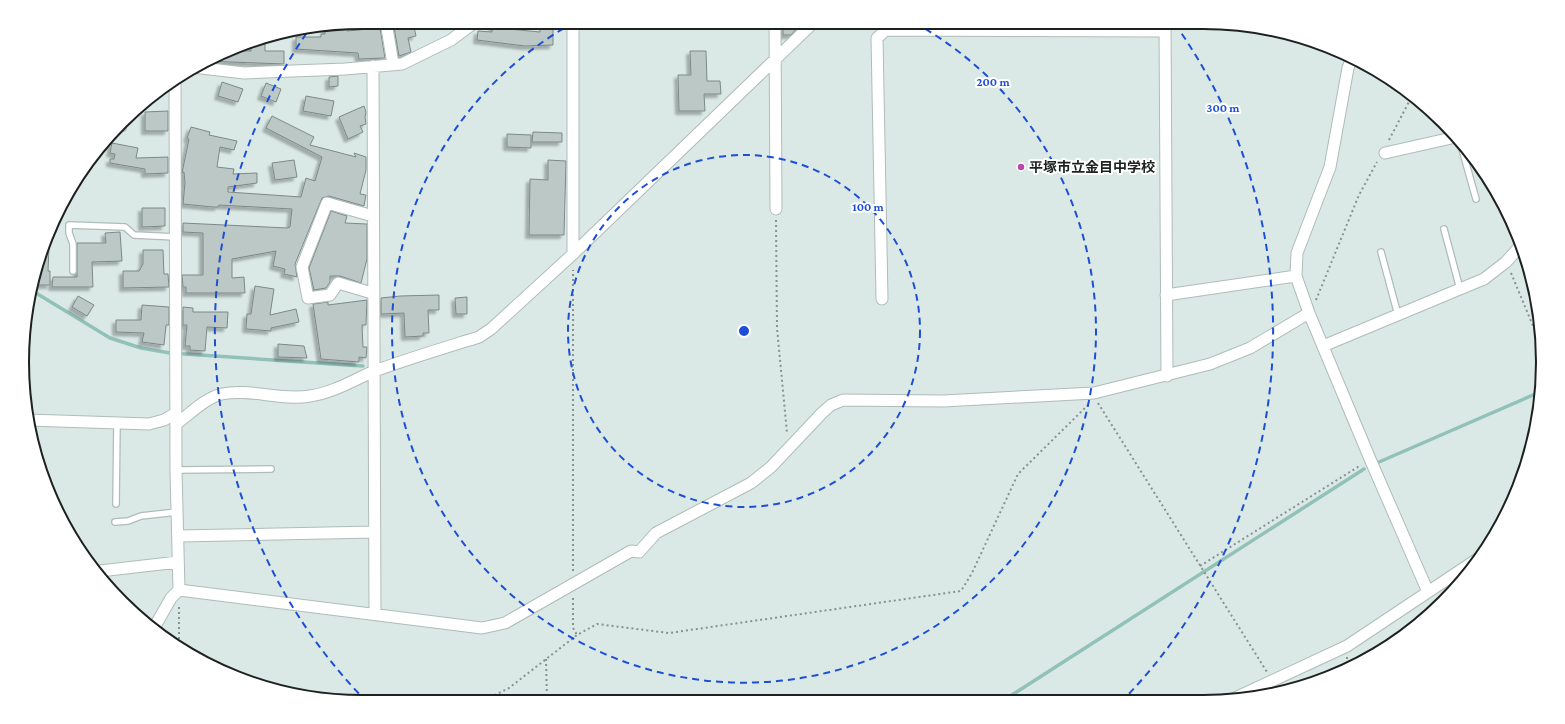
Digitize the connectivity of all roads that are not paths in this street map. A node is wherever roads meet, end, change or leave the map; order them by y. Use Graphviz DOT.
graph roads {
  1 [pos="387,29"];
  2 [pos="466,29"];
  3 [pos="573,29"];
  4 [pos="775,29"];
  5 [pos="807,29"];
  6 [pos="902,29"];
  7 [pos="1165,29"];
  8 [pos="774,60"];
  9 [pos="1350,63"];
  10 [pos="393,64"];
  11 [pos="373,66"];
  12 [pos="205,68"];
  13 [pos="175,86"];
  14 [pos="1450,139"];
  15 [pos="1464,155"];
  16 [pos="1382,157"];
  17 [pos="1476,199"];
  18 [pos="776,209"];
  19 [pos="373,216"];
  20 [pos="1444,229"];
  21 [pos="176,237"];
  22 [pos="1516,250"];
  23 [pos="1381,252"];
  24 [pos="573,254"];
  25 [pos="73,271"];
  26 [pos="1296,276"];
  27 [pos="1460,289"];
  28 [pos="372,293"];
  29 [pos="1166,295"];
  30 [pos="882,299"];
  31 [pos="1308,310"];
  32 [pos="1398,315"];
  33 [pos="1323,346"];
  34 [pos="373,372"];
  35 [pos="1167,376"];
  36 [pos="176,418"];
  37 [pos="34,420"];
  38 [pos="117,423"];
  39 [pos="271,469"];
  40 [pos="176,470"];
  41 [pos="116,504"];
  42 [pos="177,512"];
  43 [pos="115,522"];
  44 [pos="374,532"];
  45 [pos="178,536"];
  46 [pos="178,562"];
  47 [pos="1465,567"];
  48 [pos="103,571"];
  49 [pos="179,590"];
  50 [pos="1428,592"];
  51 [pos="375,614"];
  52 [pos="156,624"];
  53 [pos="1250,691"];
  1 -- 10 [label="street"];
  2 -- 10 [label="street"];
  3 -- 24 [label="street"];
  4 -- 8 [label="street"];
  5 -- 8 [label="street"];
  6 -- 30 [label="street"];
  7 -- 29 [label="street"];
  8 -- 18 [label="street"];
  8 -- 24 [label="street"];
  9 -- 26 [label="street"];
  10 -- 11 [label="street"];
  11 -- 12 [label="street"];
  11 -- 19 [label="street"];
  13 -- 21 [label="street"];
  14 -- 16 [label="street"];
  15 -- 17 [label="lane"];
  19 -- 28 [label="street"];
  19 -- 28 [label="street"];
  20 -- 27 [label="lane"];
  21 -- 25 [label="lane"];
  21 -- 36 [label="street"];
  22 -- 27 [label="street"];
  23 -- 32 [label="lane"];
  24 -- 34 [label="street"];
  26 -- 29 [label="street"];
  26 -- 31 [label="street"];
  27 -- 32 [label="street"];
  28 -- 34 [label="street"];
  29 -- 35 [label="street"];
  31 -- 33 [label="street"];
  31 -- 35 [label="street"];
  32 -- 33 [label="street"];
  33 -- 50 [label="street"];
  34 -- 36 [label="street"];
  34 -- 44 [label="street"];
  35 -- 51 [label="street"];
  36 -- 38 [label="street"];
  36 -- 40 [label="street"];
  37 -- 38 [label="street"];
  38 -- 41 [label="lane"];
  39 -- 40 [label="lane"];
  40 -- 42 [label="street"];
  42 -- 43 [label="lane"];
  42 -- 45 [label="street"];
  44 -- 45 [label="street"];
  44 -- 51 [label="street"];
  45 -- 46 [label="street"];
  46 -- 48 [label="street"];
  46 -- 49 [label="street"];
  47 -- 50 [label="street"];
  49 -- 51 [label="street"];
  49 -- 52 [label="street"];
  50 -- 53 [label="street"];
}
